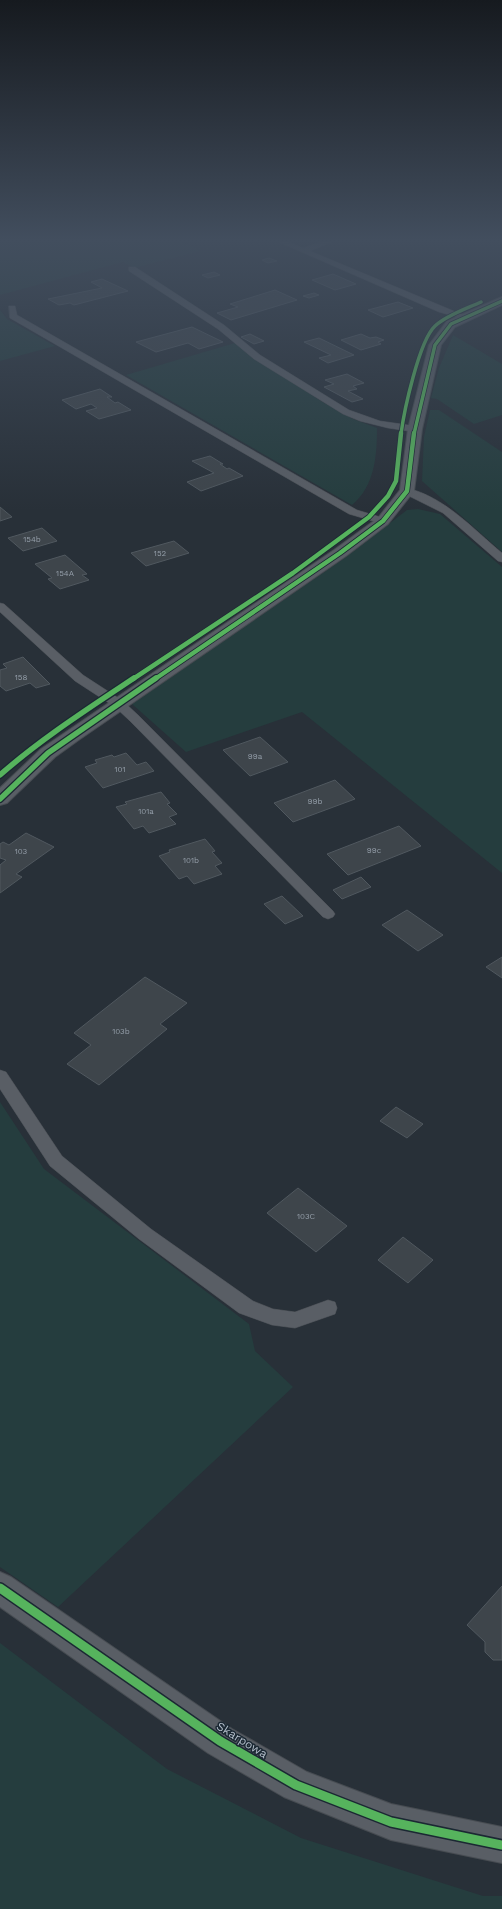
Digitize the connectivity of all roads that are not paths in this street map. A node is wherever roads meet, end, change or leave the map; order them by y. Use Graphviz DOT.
graph roads {
  1 [pos="39,331"];
  2 [pos="226,331"];
  3 [pos="446,331"];
  4 [pos="415,429"];
  5 [pos="407,491"];
  6 [pos="383,521"];
  7 [pos="502,559"];
  8 [pos="0,606"];
  9 [pos="119,704"];
  10 [pos="0,799"];
  11 [pos="328,914"];
  12 [pos="0,1076"];
  13 [pos="328,1308"];
  14 [pos="0,1588"];
  15 [pos="502,1845"];
  1 -- 6 [label="lane"];
  2 -- 4 [label="lane"];
  3 -- 4 [label="street"];
  4 -- 5 [label="street"];
  5 -- 6 [label="street"];
  5 -- 7 [label="lane"];
  6 -- 9 [label="street"];
  8 -- 9 [label="lane"];
  9 -- 10 [label="street"];
  9 -- 11 [label="lane"];
  12 -- 13 [label="lane"];
  14 -- 15 [label="street, Skarpowa"];
}
